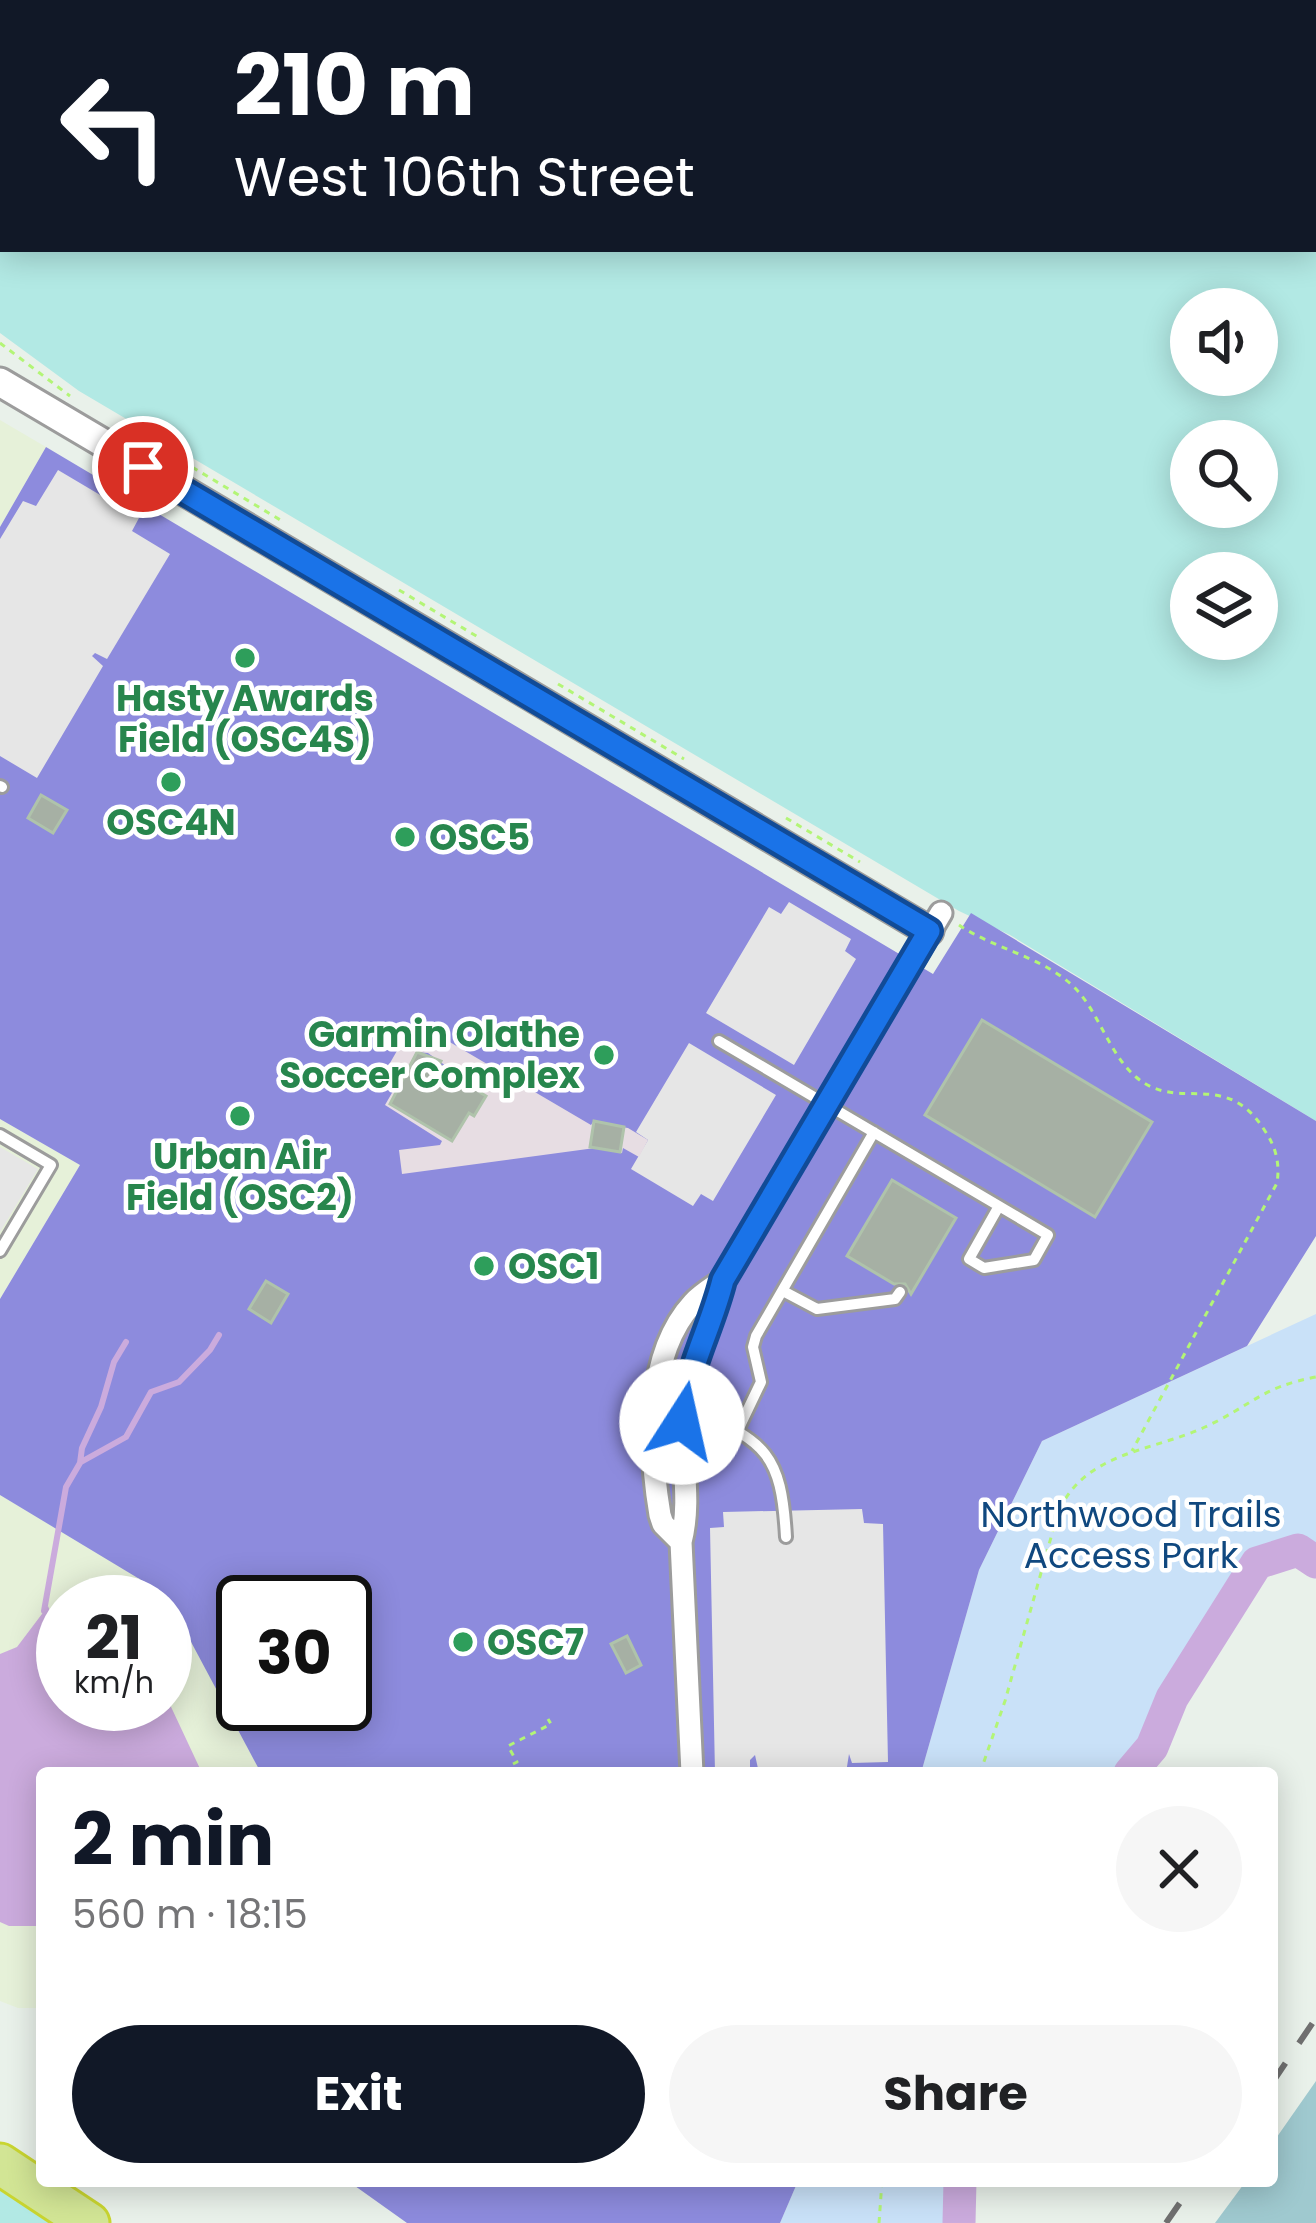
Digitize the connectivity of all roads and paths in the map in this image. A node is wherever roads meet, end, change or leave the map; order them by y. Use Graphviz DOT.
graph roads {
  1 [pos="0,382"];
  2 [pos="935,922"];
  3 [pos="719,1041"];
  4 [pos="826,1105"];
  5 [pos="874,1132"];
  6 [pos="0,1135"];
  7 [pos="999,1206"];
  8 [pos="0,1251"];
  9 [pos="723,1280"];
  10 [pos="782,1291"];
  11 [pos="899,1292"];
  12 [pos="1316,1377"];
  13 [pos="683,1404"];
  14 [pos="738,1430"];
  15 [pos="786,1537"];
  16 [pos="681,1542"];
  17 [pos="548,1719"];
  18 [pos="513,1765"];
  19 [pos="692,1767"];
  20 [pos="982,1767"];
  21 [pos="0,2164"];
  22 [pos="882,2187"];
  23 [pos="89,2223"];
  24 [pos="879,2223"];
  1 -- 2 [label="street"];
  2 -- 4 [label="street"];
  3 -- 4 [label="lane"];
  4 -- 5 [label="lane"];
  4 -- 9 [label="street"];
  5 -- 7 [label="lane"];
  5 -- 10 [label="lane"];
  6 -- 8 [label="lane"];
  7 -- 7 [label="lane"];
  9 -- 13 [label="street"];
  9 -- 16 [label="street"];
  10 -- 11 [label="lane"];
  10 -- 14 [label="lane"];
  12 -- 20 [label="path"];
  13 -- 14 [label="lane"];
  13 -- 16 [label="street"];
  14 -- 15 [label="lane"];
  16 -- 19 [label="street"];
  17 -- 18 [label="path"];
  21 -- 23 [label="highway"];
  22 -- 24 [label="path"];
}
